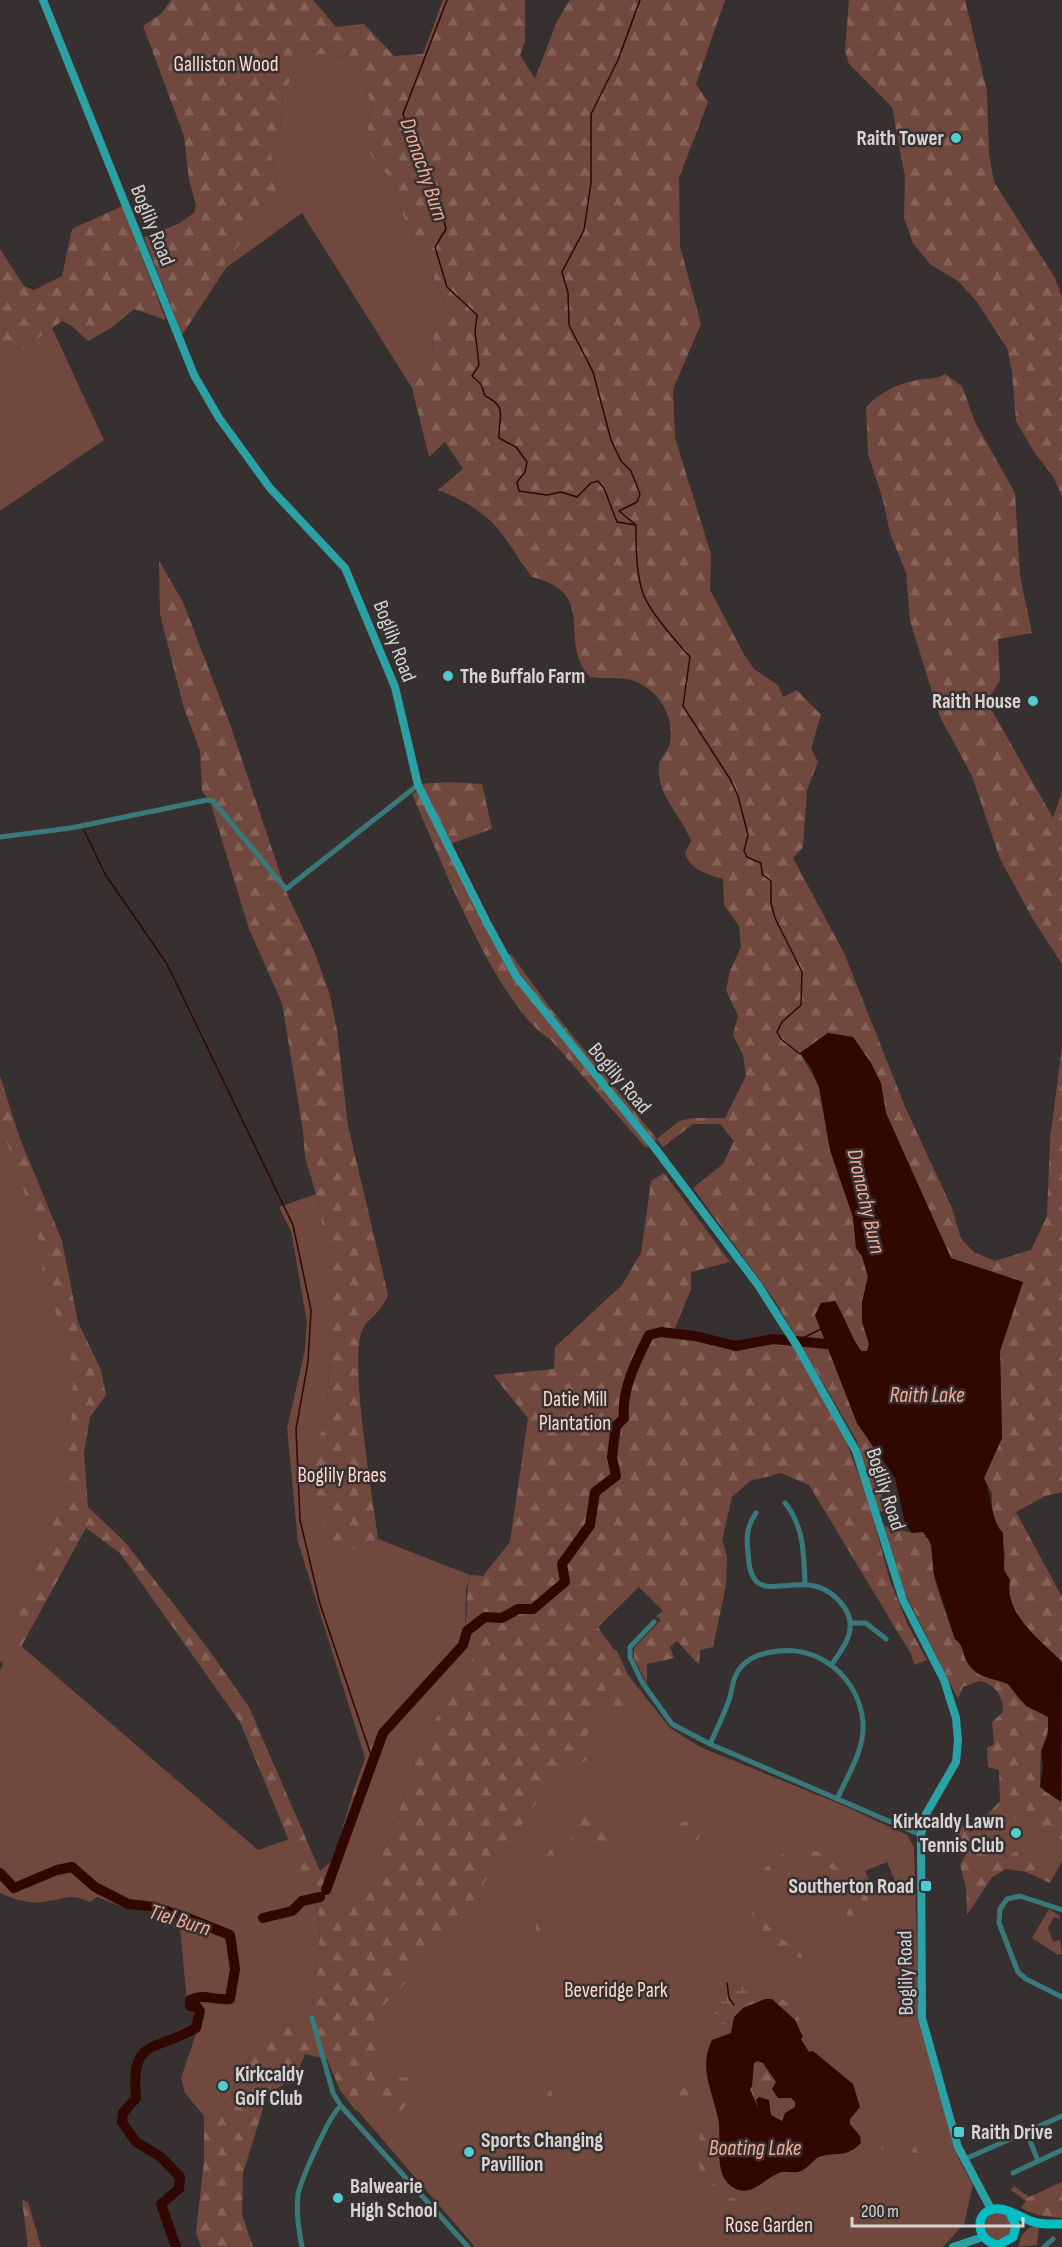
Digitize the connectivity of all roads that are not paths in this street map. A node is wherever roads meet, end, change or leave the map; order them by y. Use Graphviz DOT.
graph roads {
  1 [pos="43,0"];
  2 [pos="418,785"];
  3 [pos="0,837"];
  4 [pos="785,1503"];
  5 [pos="756,1513"];
  6 [pos="805,1584"];
  7 [pos="654,1622"];
  8 [pos="852,1623"];
  9 [pos="886,1639"];
  10 [pos="832,1664"];
  11 [pos="710,1744"];
  12 [pos="837,1799"];
  13 [pos="921,1835"];
  14 [pos="1062,1910"];
  15 [pos="1062,1997"];
  16 [pos="312,2018"];
  17 [pos="341,2106"];
  18 [pos="1062,2116"];
  19 [pos="1027,2133"];
  20 [pos="1062,2150"];
  21 [pos="963,2160"];
  22 [pos="1038,2161"];
  23 [pos="1013,2173"];
  24 [pos="991,2209"];
  25 [pos="1010,2213"];
  26 [pos="1033,2222"];
  27 [pos="1062,2224"];
  28 [pos="1015,2233"];
  29 [pos="983,2237"];
  30 [pos="1053,2239"];
  31 [pos="1005,2246"];
  32 [pos="302,2247"];
  33 [pos="468,2247"];
  34 [pos="953,2247"];
  35 [pos="1044,2247"];
  1 -- 2 [label="main road, Boglily Road"];
  2 -- 3 [label="street"];
  2 -- 13 [label="main road, Boglily Road"];
  4 -- 6 [label="street"];
  5 -- 6 [label="street"];
  6 -- 8 [label="street"];
  7 -- 11 [label="street"];
  8 -- 9 [label="street"];
  8 -- 10 [label="street"];
  10 -- 11 [label="street"];
  10 -- 12 [label="street"];
  11 -- 12 [label="street"];
  12 -- 13 [label="street"];
  13 -- 21 [label="main road, Boglily Road"];
  14 -- 15 [label="street"];
  16 -- 17 [label="street"];
  17 -- 32 [label="street"];
  17 -- 33 [label="street"];
  18 -- 19 [label="street"];
  19 -- 21 [label="street"];
  19 -- 22 [label="street"];
  20 -- 22 [label="street"];
  21 -- 24 [label="main road, Boglily Road"];
  22 -- 23 [label="street"];
  24 -- 25 [label="main road"];
  24 -- 29 [label="main road"];
  25 -- 26 [label="main road"];
  25 -- 28 [label="main road"];
  26 -- 27 [label="main road"];
  26 -- 28 [label="main road"];
  28 -- 31 [label="main road"];
  29 -- 31 [label="main road"];
  29 -- 34 [label="main road"];
  30 -- 35 [label="street"];
}
